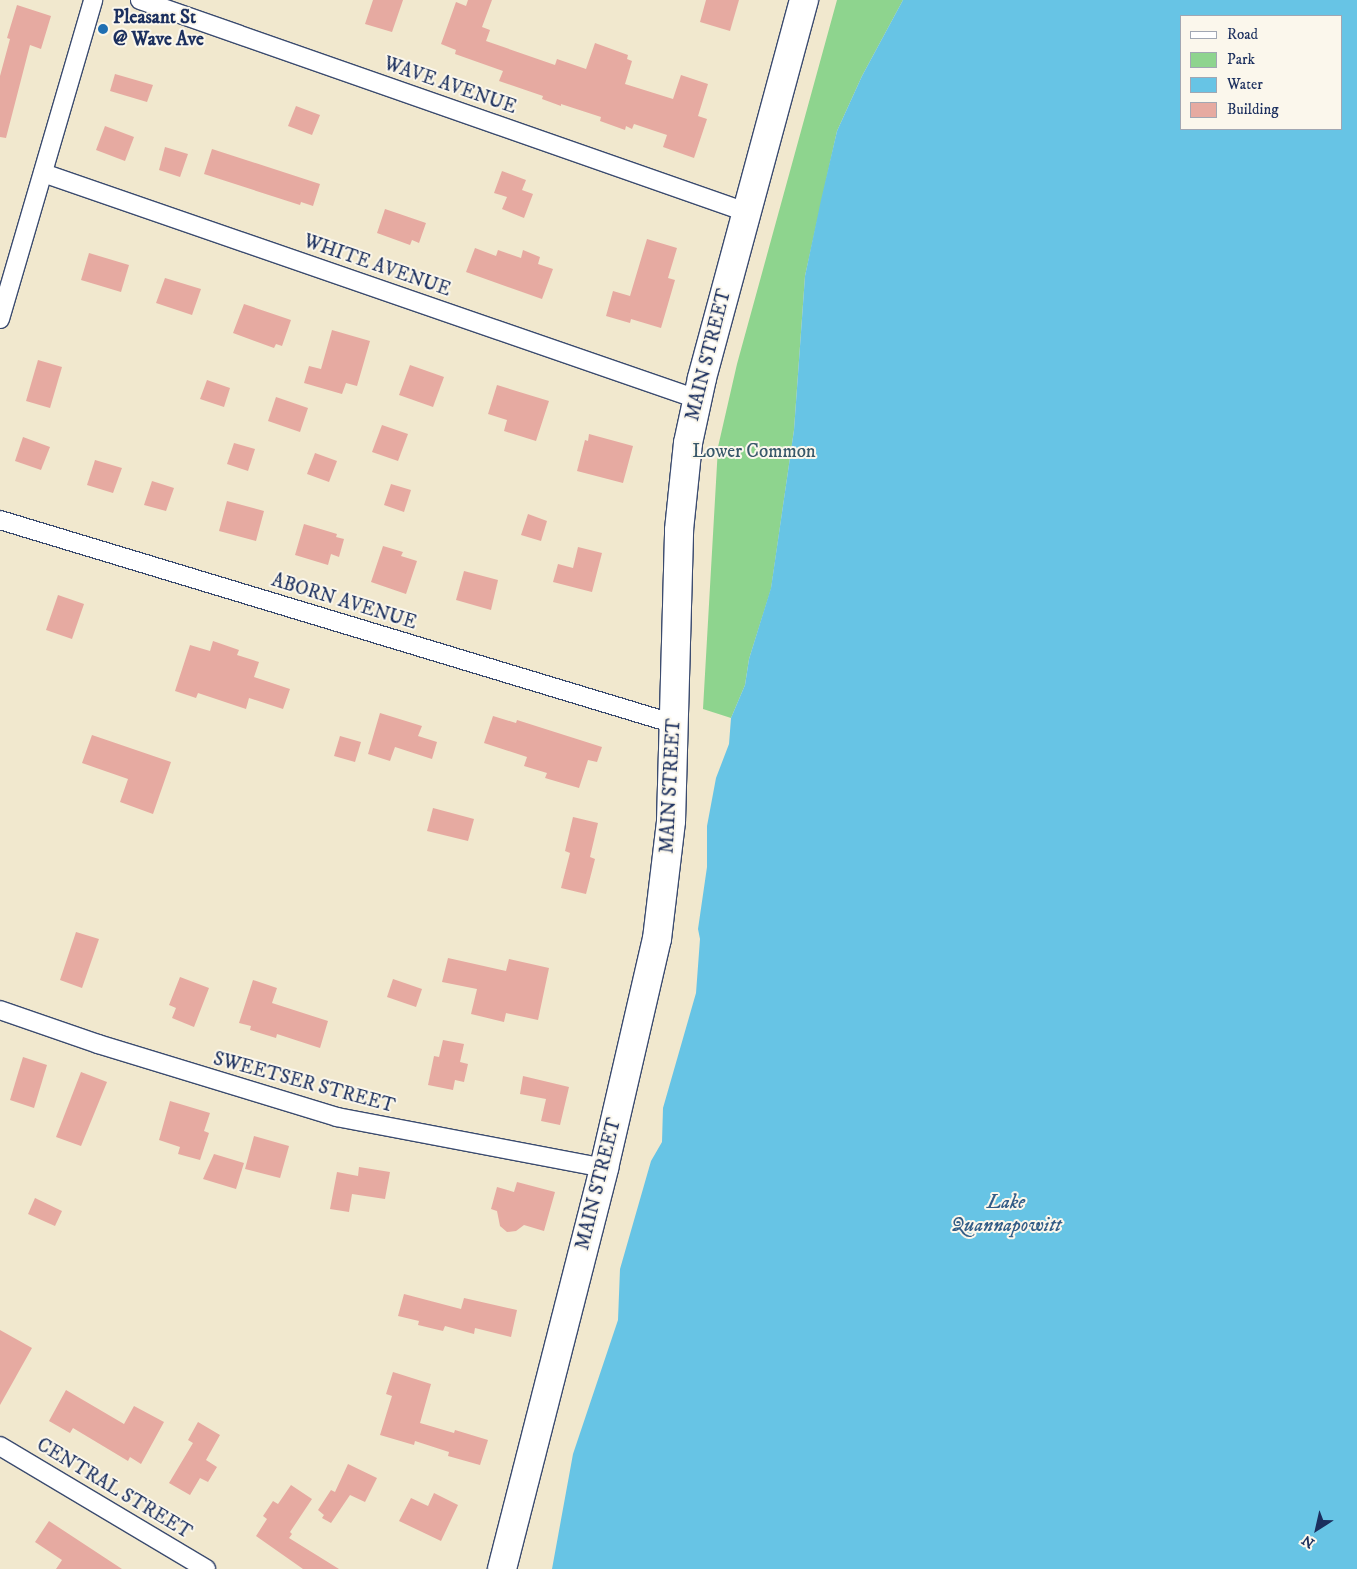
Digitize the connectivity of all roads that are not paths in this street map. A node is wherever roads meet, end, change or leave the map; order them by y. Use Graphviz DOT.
graph roads {
  1 [pos="93,0"];
  2 [pos="140,0"];
  3 [pos="804,0"];
  4 [pos="43,173"];
  5 [pos="746,212"];
  6 [pos="0,319"];
  7 [pos="697,399"];
  8 [pos="0,520"];
  9 [pos="675,724"];
  10 [pos="0,1010"];
  11 [pos="604,1168"];
  12 [pos="0,1446"];
  13 [pos="206,1569"];
  14 [pos="502,1569"];
  1 -- 4 [label="street"];
  2 -- 5 [label="street, WAVE AVENUE"];
  3 -- 5 [label="main road, MAIN STREET"];
  4 -- 6 [label="street"];
  4 -- 7 [label="street, WHITE AVENUE"];
  5 -- 7 [label="main road, MAIN STREET"];
  7 -- 9 [label="main road, MAIN STREET"];
  8 -- 9 [label="street, ABORN AVENUE"];
  9 -- 11 [label="main road, MAIN STREET"];
  10 -- 11 [label="street, SWEETSER STREET"];
  11 -- 14 [label="main road, MAIN STREET"];
  12 -- 13 [label="street, CENTRAL STREET"];
}
